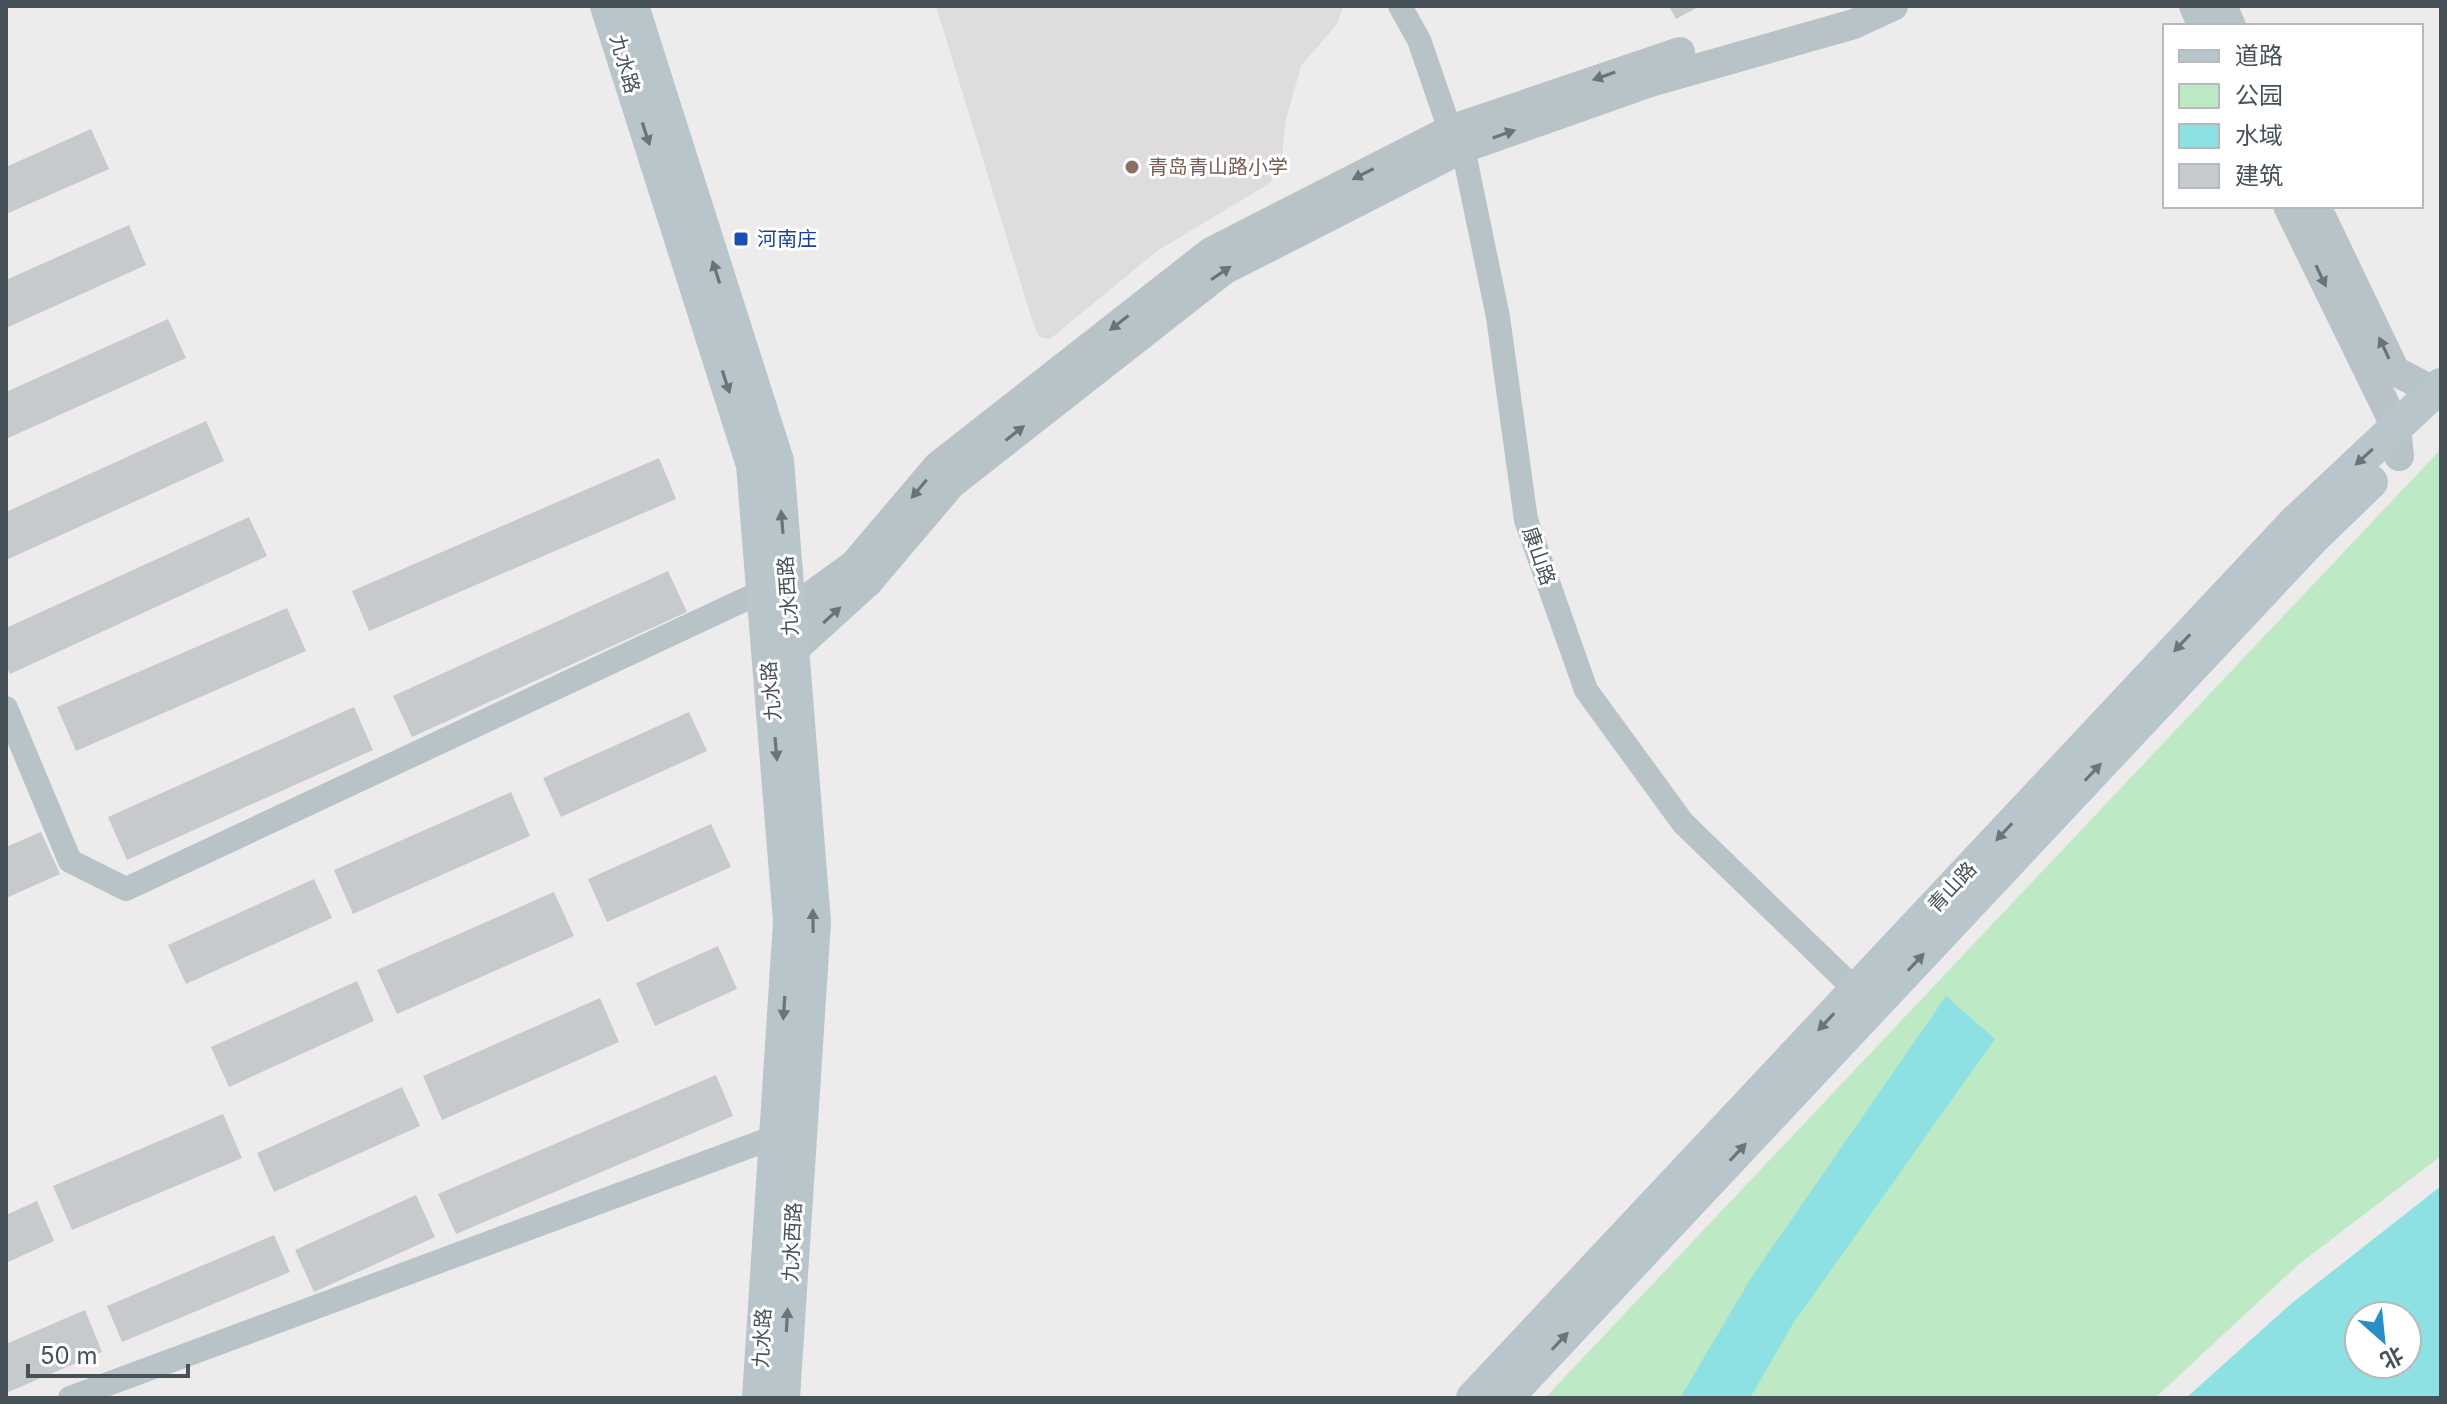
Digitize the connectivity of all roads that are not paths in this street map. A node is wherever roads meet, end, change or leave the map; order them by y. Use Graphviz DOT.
graph roads {
  1 [pos="607,6"];
  2 [pos="632,6"];
  3 [pos="1400,6"];
  4 [pos="1839,6"];
  5 [pos="1893,6"];
  6 [pos="1456,139"];
  7 [pos="2289,208"];
  8 [pos="2317,208"];
  9 [pos="2439,397"];
  10 [pos="2397,442"];
  11 [pos="776,626"];
  12 [pos="6,708"];
  13 [pos="1864,998"];
  14 [pos="775,1137"];
  15 [pos="70,1398"];
  16 [pos="759,1398"];
  17 [pos="783,1398"];
  18 [pos="1473,1398"];
  19 [pos="1506,1398"];
  1 -- 11 [label="main road, 九水路, one-way"];
  11 -- 2 [label="main road, 九水西路, one-way"];
  3 -- 6 [label="street, 康山路"];
  4 -- 6 [label="street, one-way"];
  6 -- 5 [label="street, one-way"];
  6 -- 11 [label="street"];
  6 -- 13 [label="street, 康山路"];
  7 -- 10 [label="street, one-way"];
  9 -- 8 [label="street, one-way"];
  9 -- 10 [label="main road, 青山路"];
  10 -- 13 [label="main road, 青山路"];
  11 -- 12 [label="street"];
  11 -- 14 [label="main road, 九水路, one-way"];
  17 -- 11 [label="main road, 九水西路, one-way"];
  13 -- 18 [label="main road, 青山路, one-way"];
  19 -- 13 [label="main road, 青山路, one-way"];
  14 -- 15 [label="street"];
  14 -- 16 [label="main road, 九水路"];
}
